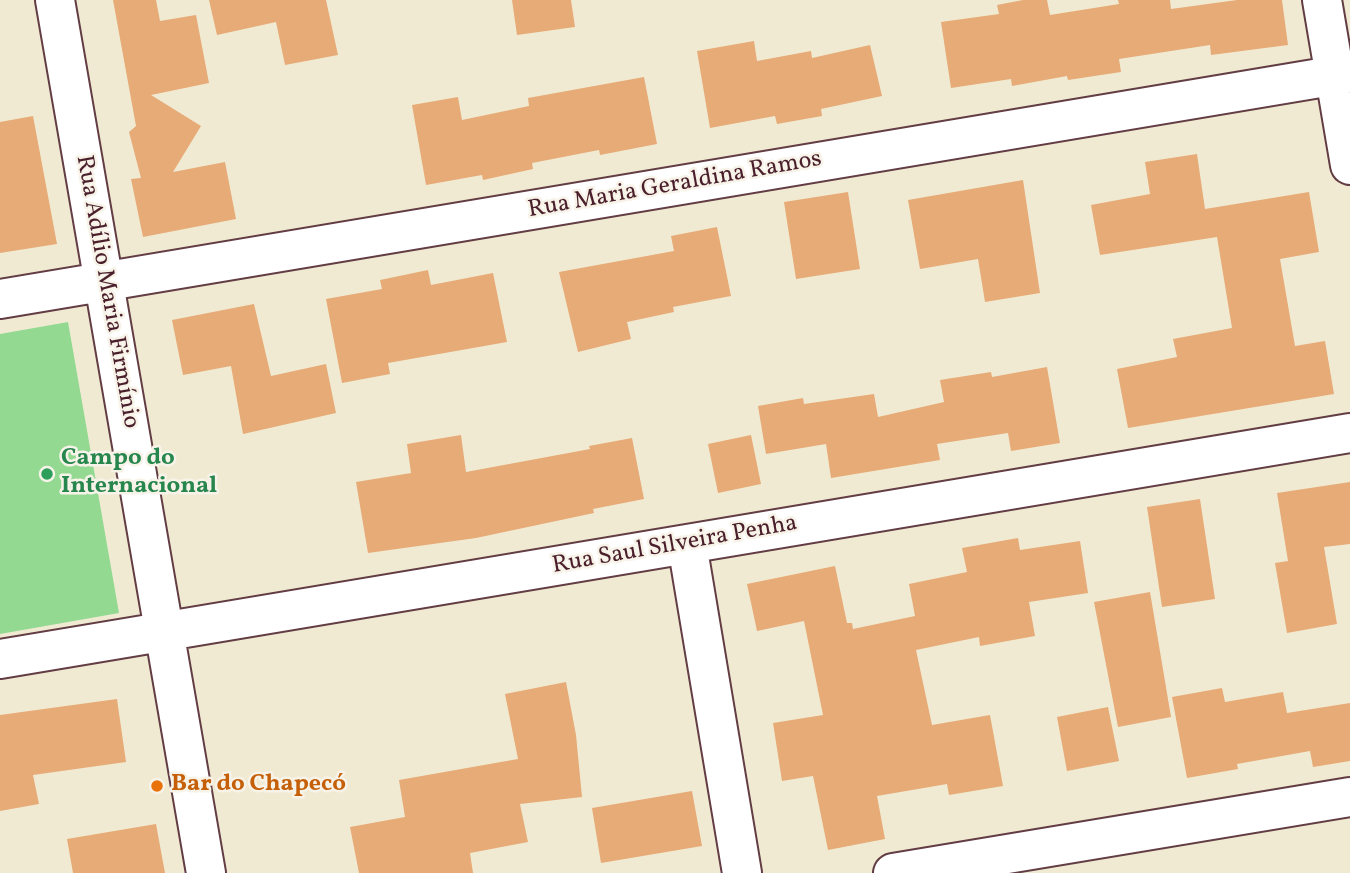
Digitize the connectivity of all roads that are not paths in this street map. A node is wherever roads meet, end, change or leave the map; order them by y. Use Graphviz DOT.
graph roads {
  1 [pos="55,0"];
  2 [pos="1322,0"];
  3 [pos="1342,75"];
  4 [pos="1350,165"];
  5 [pos="104,282"];
  6 [pos="0,299"];
  7 [pos="1350,433"];
  8 [pos="687,544"];
  9 [pos="164,631"];
  10 [pos="0,659"];
  11 [pos="1350,797"];
  12 [pos="206,873"];
  13 [pos="743,873"];
  14 [pos="893,873"];
  1 -- 5 [label="street, Rua Adílio Maria Firmínio"];
  2 -- 3 [label="street"];
  3 -- 4 [label="street"];
  3 -- 5 [label="street, Rua Maria Geraldina Ramos"];
  5 -- 6 [label="street, Rua Maria Geraldina Ramos"];
  5 -- 9 [label="street, Rua Adílio Maria Firmínio"];
  7 -- 8 [label="street, Rua Saul Silveira Penha"];
  8 -- 9 [label="street, Rua Saul Silveira Penha"];
  8 -- 13 [label="street"];
  9 -- 10 [label="street, Rua Saul Silveira Penha"];
  9 -- 12 [label="street, Rua Adílio Maria Firmínio"];
  11 -- 14 [label="street"];
}
